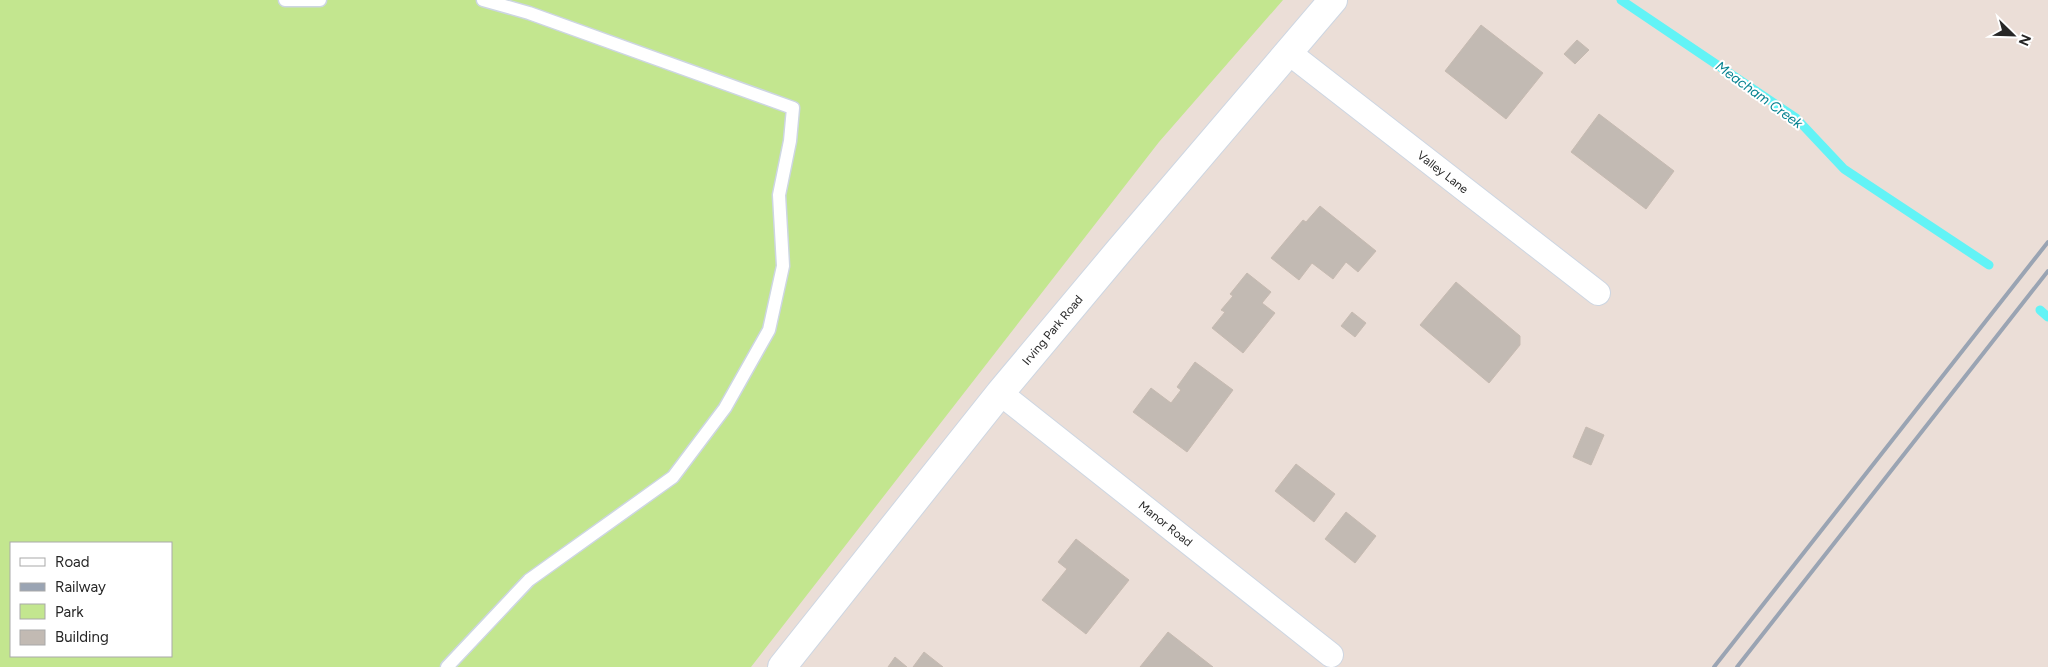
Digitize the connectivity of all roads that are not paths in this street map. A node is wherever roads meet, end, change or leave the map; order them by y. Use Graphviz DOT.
graph roads {
  1 [pos="285,0"];
  2 [pos="320,0"];
  3 [pos="483,0"];
  4 [pos="1333,0"];
  5 [pos="1288,52"];
  6 [pos="1598,293"];
  7 [pos="1000,393"];
  8 [pos="1331,655"];
  9 [pos="448,667"];
  10 [pos="782,667"];
  1 -- 2 [label="lane"];
  3 -- 9 [label="lane"];
  4 -- 5 [label="main road, Irving Park Road"];
  5 -- 6 [label="street, Valley Lane"];
  5 -- 7 [label="main road, Irving Park Road"];
  7 -- 8 [label="street, Manor Road"];
  7 -- 10 [label="main road, Irving Park Road"];
}
